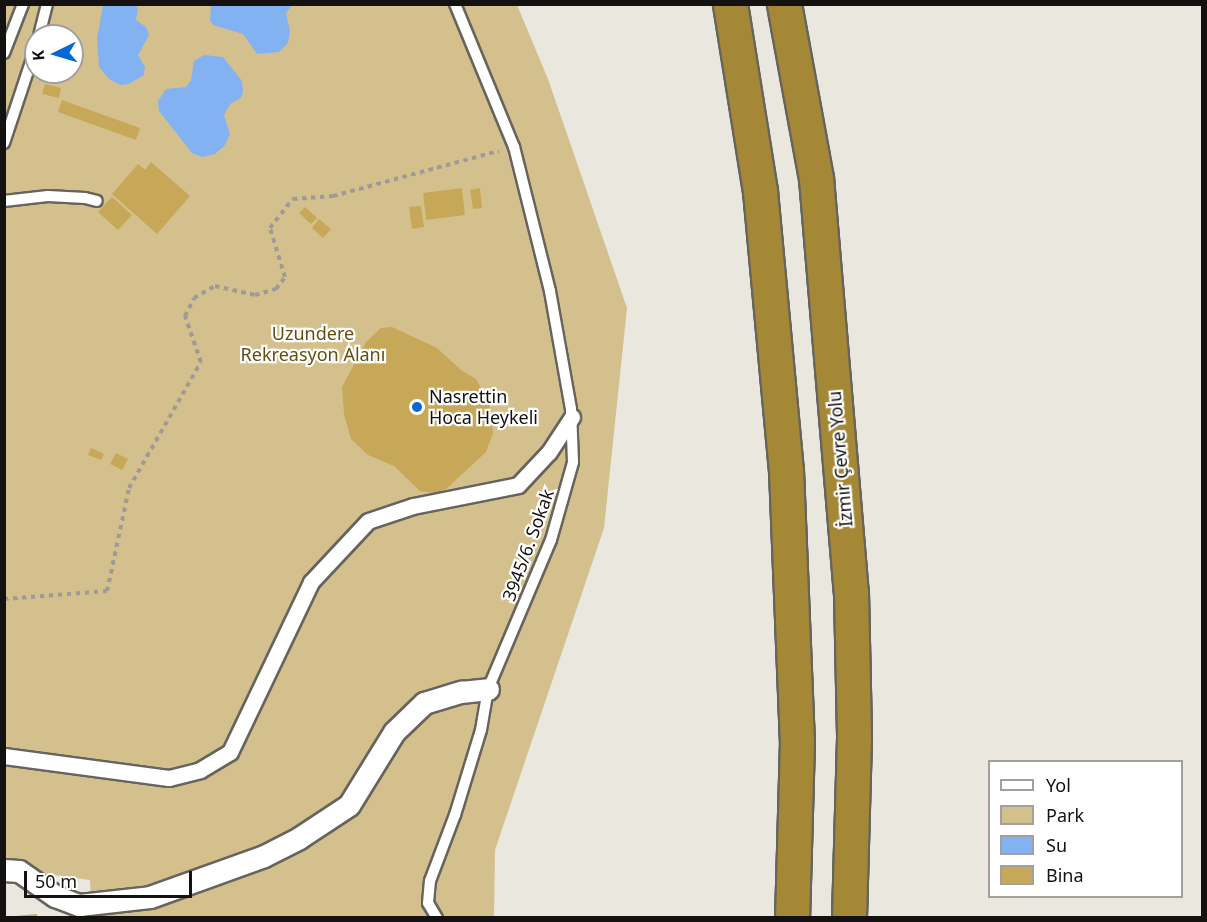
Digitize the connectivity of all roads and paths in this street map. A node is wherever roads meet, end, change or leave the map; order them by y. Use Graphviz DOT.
graph roads {
  1 [pos="23,4"];
  2 [pos="47,4"];
  3 [pos="455,4"];
  4 [pos="730,4"];
  5 [pos="784,4"];
  6 [pos="42,24"];
  7 [pos="4,53"];
  8 [pos="24,83"];
  9 [pos="4,143"];
  10 [pos="514,147"];
  11 [pos="4,201"];
  12 [pos="97,201"];
  13 [pos="572,417"];
  14 [pos="4,599"];
  15 [pos="488,689"];
  16 [pos="4,756"];
  17 [pos="4,870"];
  18 [pos="437,918"];
  19 [pos="792,918"];
  20 [pos="849,918"];
  1 -- 7 [label="lane"];
  2 -- 6 [label="lane"];
  3 -- 10 [label="lane, 3945/6. Sokak"];
  4 -- 19 [label="highway"];
  5 -- 20 [label="highway, İzmir Çevre Yolu"];
  8 -- 9 [label="lane"];
  10 -- 13 [label="lane, 3945/6. Sokak"];
  10 -- 14 [label="path"];
  11 -- 12 [label="lane"];
  13 -- 15 [label="lane, 3945/6. Sokak"];
  13 -- 16 [label="street"];
  15 -- 17 [label="street"];
  15 -- 18 [label="lane, 3945/6. Sokak"];
}
